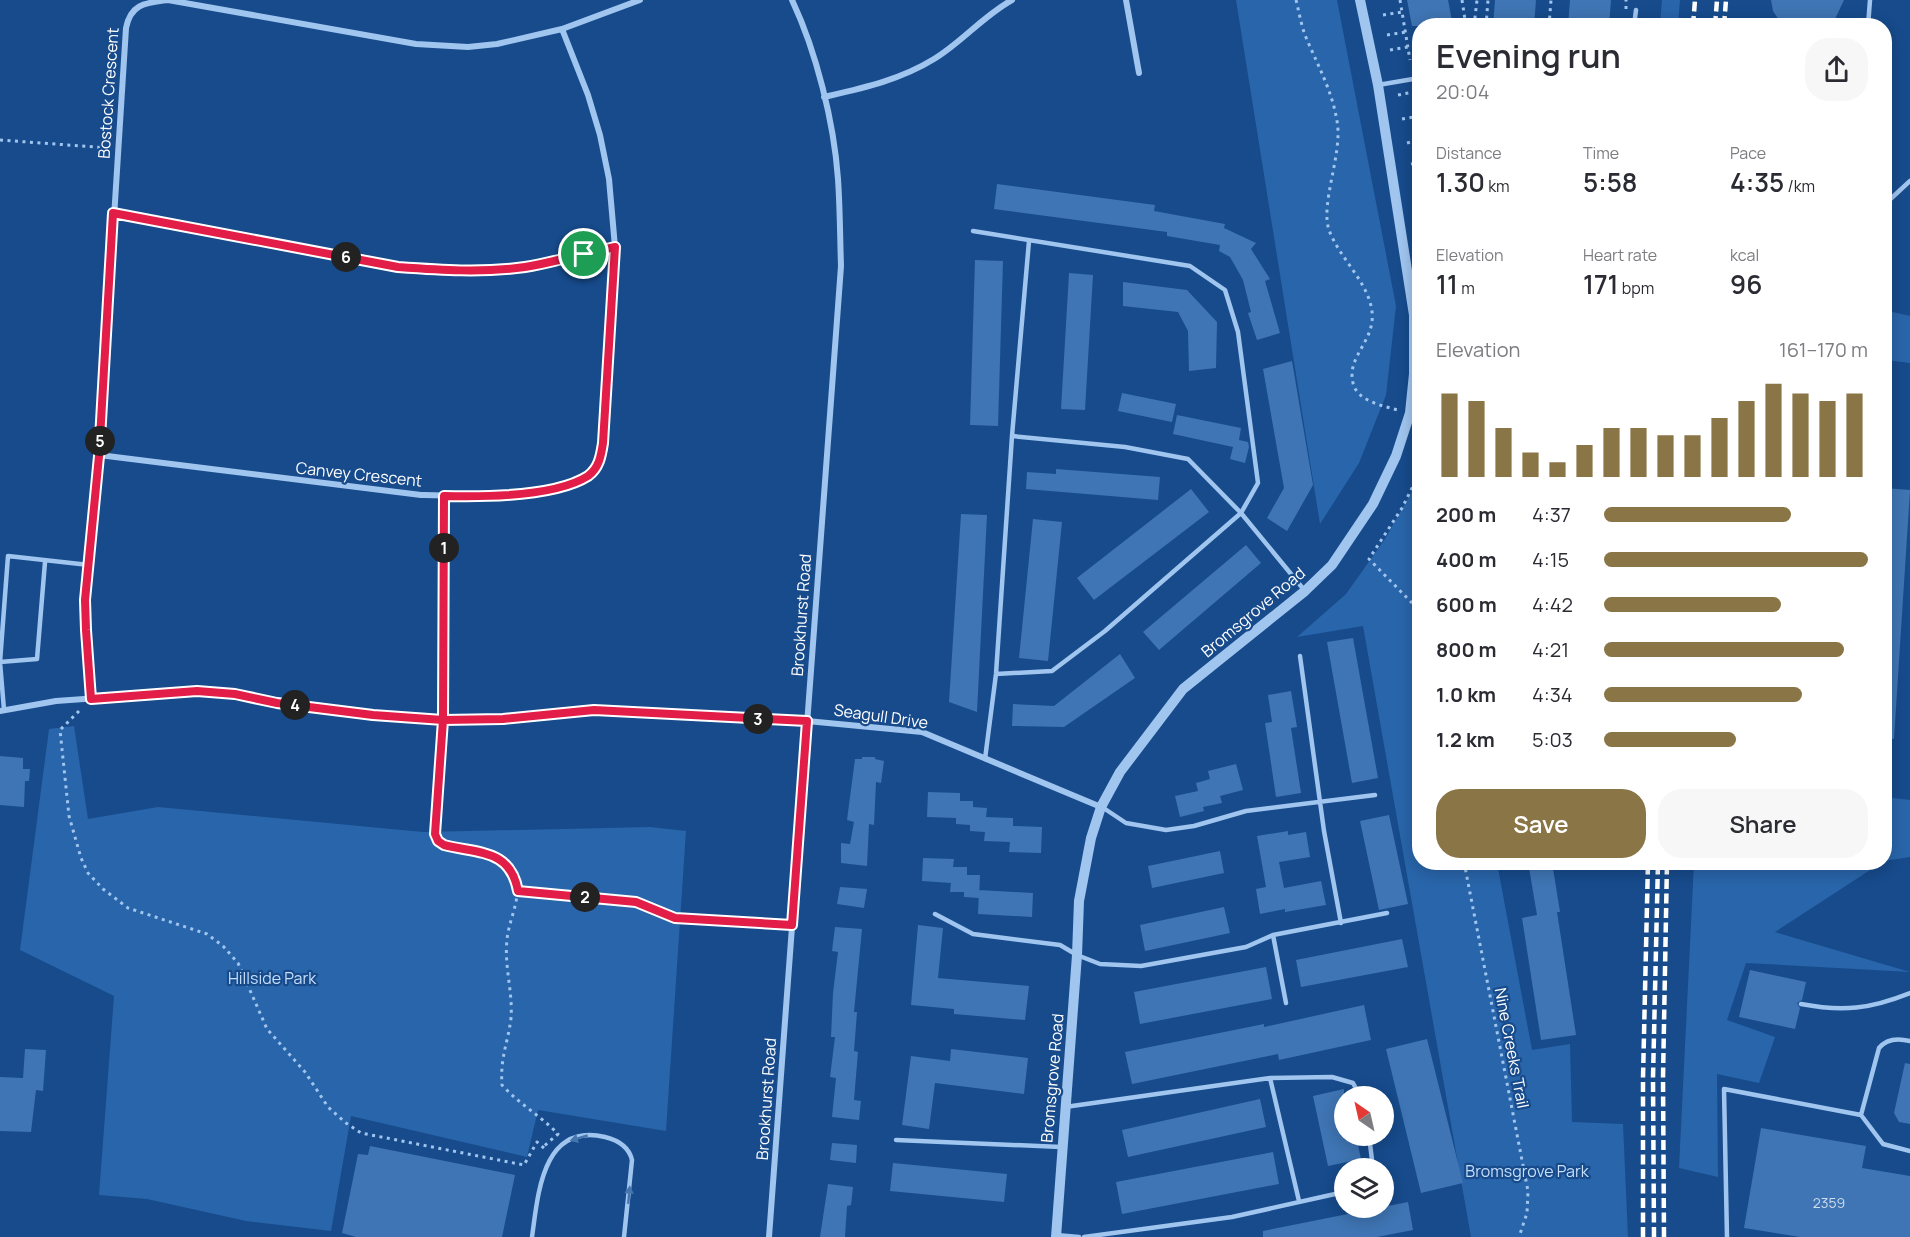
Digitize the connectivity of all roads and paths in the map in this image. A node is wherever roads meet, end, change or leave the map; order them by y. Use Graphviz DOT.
graph roads {
  1 [pos="640,0"];
  2 [pos="792,0"];
  3 [pos="1012,0"];
  4 [pos="1126,0"];
  5 [pos="1296,0"];
  6 [pos="1360,0"];
  7 [pos="1400,0"];
  8 [pos="1462,0"];
  9 [pos="1477,0"];
  10 [pos="1488,0"];
  11 [pos="1551,0"];
  12 [pos="1870,0"];
  13 [pos="622,3"];
  14 [pos="1636,10"];
  15 [pos="1402,12"];
  16 [pos="1383,15"];
  17 [pos="1465,18"];
  18 [pos="1475,18"];
  19 [pos="1487,18"];
  20 [pos="1550,18"];
  21 [pos="1635,18"];
  22 [pos="1869,18"];
  23 [pos="562,29"];
  24 [pos="1406,32"];
  25 [pos="1387,35"];
  26 [pos="1408,47"];
  27 [pos="1390,50"];
  28 [pos="1410,60"];
  29 [pos="1138,73"];
  30 [pos="1412,79"];
  31 [pos="1378,85"];
  32 [pos="1412,92"];
  33 [pos="1398,95"];
  34 [pos="824,97"];
  35 [pos="1412,117"];
  36 [pos="1402,119"];
  37 [pos="0,140"];
  38 [pos="1412,142"];
  39 [pos="1407,143"];
  40 [pos="118,149"];
  41 [pos="1910,181"];
  42 [pos="1892,198"];
  43 [pos="113,213"];
  44 [pos="973,231"];
  45 [pos="1029,241"];
  46 [pos="615,247"];
  47 [pos="1412,302"];
  48 [pos="1412,394"];
  49 [pos="1393,409"];
  50 [pos="1012,436"];
  51 [pos="99,456"];
  52 [pos="1412,488"];
  53 [pos="444,496"];
  54 [pos="1241,513"];
  55 [pos="45,562"];
  56 [pos="89,566"];
  57 [pos="1305,591"];
  58 [pos="1412,603"];
  59 [pos="1300,656"];
  60 [pos="0,662"];
  61 [pos="996,674"];
  62 [pos="91,699"];
  63 [pos="2,711"];
  64 [pos="443,720"];
  65 [pos="807,721"];
  66 [pos="985,759"];
  67 [pos="1375,795"];
  68 [pos="1320,801"];
  69 [pos="1101,807"];
  70 [pos="1466,870"];
  71 [pos="518,891"];
  72 [pos="1387,913"];
  73 [pos="935,914"];
  74 [pos="1341,923"];
  75 [pos="792,925"];
  76 [pos="1273,935"];
  77 [pos="1077,955"];
  78 [pos="1910,993"];
  79 [pos="1286,1003"];
  80 [pos="1801,1004"];
  81 [pos="1910,1041"];
  82 [pos="1270,1078"];
  83 [pos="1355,1086"];
  84 [pos="1064,1107"];
  85 [pos="1861,1115"];
  86 [pos="896,1140"];
  87 [pos="543,1147"];
  88 [pos="1061,1148"];
  89 [pos="1910,1151"];
  90 [pos="552,1154"];
  91 [pos="1334,1194"];
  92 [pos="1299,1201"];
  93 [pos="1056,1236"];
  94 [pos="532,1237"];
  95 [pos="624,1237"];
  96 [pos="769,1237"];
  97 [pos="1079,1237"];
  98 [pos="1084,1237"];
  99 [pos="1519,1237"];
  100 [pos="1726,1237"];
  1 -- 13 [label="street, Bostock Crescent"];
  2 -- 34 [label="street, Brookhurst Road"];
  3 -- 34 [label="street"];
  4 -- 29 [label="street"];
  5 -- 49 [label="path"];
  6 -- 31 [label="street, Bromsgrove Road"];
  7 -- 15 [label="path"];
  8 -- 17 [label="path"];
  9 -- 18 [label="path"];
  10 -- 19 [label="path"];
  11 -- 20 [label="path"];
  12 -- 22 [label="lane"];
  13 -- 23 [label="street, Bostock Crescent"];
  14 -- 21 [label="lane"];
  15 -- 16 [label="path"];
  15 -- 24 [label="path"];
  23 -- 40 [label="street, Bostock Crescent"];
  23 -- 46 [label="street, Canvey Crescent"];
  24 -- 25 [label="path"];
  24 -- 26 [label="path"];
  26 -- 27 [label="path"];
  26 -- 28 [label="path"];
  30 -- 31 [label="lane"];
  31 -- 47 [label="street, Bromsgrove Road"];
  32 -- 33 [label="path"];
  34 -- 65 [label="street, Brookhurst Road"];
  35 -- 36 [label="path"];
  37 -- 40 [label="path"];
  38 -- 39 [label="path"];
  40 -- 43 [label="street, Bostock Crescent"];
  41 -- 42 [label="lane"];
  43 -- 46 [label="street"];
  43 -- 51 [label="street, Bostock Crescent"];
  44 -- 45 [label="lane"];
  45 -- 50 [label="lane"];
  45 -- 54 [label="lane"];
  46 -- 53 [label="street, Canvey Crescent"];
  48 -- 57 [label="street, Bromsgrove Road"];
  50 -- 54 [label="lane"];
  50 -- 61 [label="lane"];
  51 -- 53 [label="street, Canvey Crescent"];
  51 -- 56 [label="street, Bostock Crescent"];
  52 -- 58 [label="path"];
  53 -- 64 [label="path"];
  54 -- 57 [label="lane"];
  54 -- 61 [label="lane"];
  55 -- 56 [label="lane"];
  55 -- 60 [label="lane"];
  55 -- 60 [label="lane"];
  56 -- 62 [label="street, Bostock Crescent"];
  57 -- 69 [label="street, Bromsgrove Road"];
  59 -- 68 [label="lane"];
  60 -- 63 [label="lane"];
  61 -- 66 [label="lane"];
  62 -- 63 [label="street, Seagull Drive"];
  62 -- 64 [label="street, Seagull Drive"];
  62 -- 87 [label="path"];
  64 -- 65 [label="street, Seagull Drive"];
  64 -- 71 [label="path"];
  65 -- 66 [label="street, Seagull Drive"];
  65 -- 75 [label="street, Brookhurst Road"];
  66 -- 69 [label="street, Seagull Drive"];
  67 -- 68 [label="lane"];
  68 -- 69 [label="lane"];
  68 -- 74 [label="lane"];
  69 -- 77 [label="street, Bromsgrove Road"];
  70 -- 99 [label="path, Nine Creeks Trail"];
  71 -- 75 [label="path"];
  71 -- 87 [label="path"];
  72 -- 74 [label="lane"];
  73 -- 77 [label="lane"];
  74 -- 76 [label="lane"];
  75 -- 96 [label="street, Brookhurst Road"];
  76 -- 77 [label="lane"];
  76 -- 79 [label="lane"];
  77 -- 84 [label="street, Bromsgrove Road"];
  78 -- 80 [label="lane"];
  81 -- 85 [label="lane"];
  82 -- 83 [label="lane"];
  82 -- 84 [label="lane"];
  82 -- 92 [label="lane"];
  84 -- 88 [label="street, Bromsgrove Road"];
  85 -- 89 [label="lane"];
  85 -- 100 [label="lane"];
  86 -- 88 [label="lane"];
  87 -- 90 [label="path"];
  88 -- 93 [label="street, Bromsgrove Road"];
  90 -- 94 [label="lane"];
  95 -- 90 [label="lane, one-way"];
  91 -- 92 [label="lane"];
  92 -- 98 [label="lane"];
  93 -- 97 [label="lane"];
}
